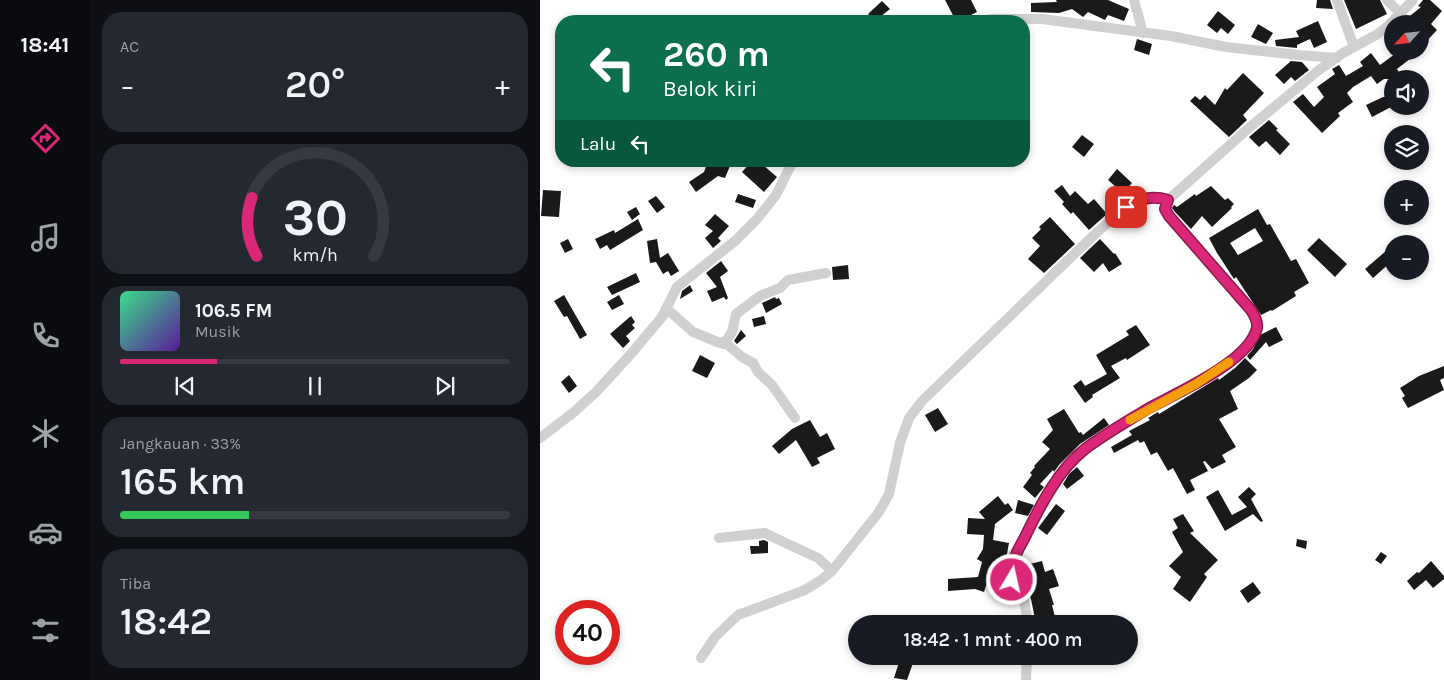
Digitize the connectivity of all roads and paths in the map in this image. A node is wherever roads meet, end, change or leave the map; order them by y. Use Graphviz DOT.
graph roads {
  1 [pos="1134,0"];
  2 [pos="1337,0"];
  3 [pos="1387,0"];
  4 [pos="1413,0"];
  5 [pos="1400,13"];
  6 [pos="1030,19"];
  7 [pos="1143,33"];
  8 [pos="1354,47"];
  9 [pos="1337,58"];
  10 [pos="790,167"];
  11 [pos="1168,200"];
  12 [pos="826,273"];
  13 [pos="666,308"];
  14 [pos="720,343"];
  15 [pos="795,418"];
  16 [pos="540,438"];
  17 [pos="719,538"];
  18 [pos="832,571"];
  19 [pos="1026,615"];
  20 [pos="701,658"];
  21 [pos="1027,665"];
  22 [pos="1026,680"];
  1 -- 7 [label="street"];
  2 -- 8 [label="street"];
  3 -- 5 [label="street"];
  4 -- 5 [label="street"];
  5 -- 8 [label="street"];
  6 -- 7 [label="street"];
  7 -- 9 [label="street"];
  8 -- 9 [label="street"];
  9 -- 11 [label="street"];
  10 -- 13 [label="street"];
  11 -- 18 [label="street"];
  11 -- 19 [label="street"];
  12 -- 14 [label="street"];
  13 -- 14 [label="street"];
  13 -- 16 [label="street"];
  14 -- 15 [label="street"];
  17 -- 18 [label="street"];
  18 -- 20 [label="street"];
  21 -- 22 [label="street"];
}
